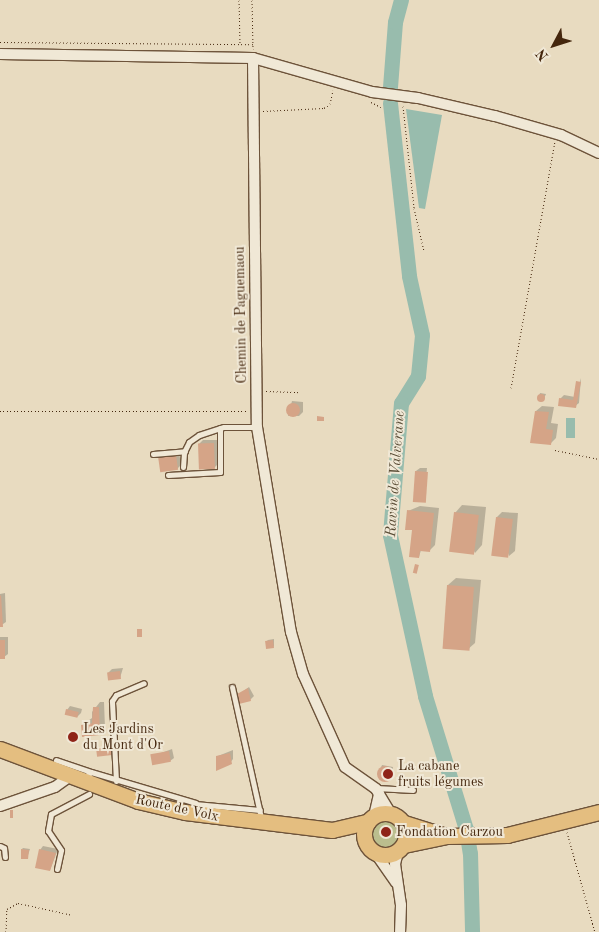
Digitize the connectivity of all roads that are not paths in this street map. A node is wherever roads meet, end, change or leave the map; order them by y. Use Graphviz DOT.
graph roads {
  1 [pos="0,54"];
  2 [pos="253,58"];
  3 [pos="599,153"];
  4 [pos="256,427"];
  5 [pos="220,428"];
  6 [pos="185,451"];
  7 [pos="153,454"];
  8 [pos="183,467"];
  9 [pos="168,475"];
  10 [pos="144,683"];
  11 [pos="232,687"];
  12 [pos="0,749"];
  13 [pos="56,760"];
  14 [pos="83,781"];
  15 [pos="116,781"];
  16 [pos="413,790"];
  17 [pos="377,791"];
  18 [pos="0,806"];
  19 [pos="190,808"];
  20 [pos="599,812"];
  21 [pos="391,814"];
  22 [pos="261,816"];
  23 [pos="371,819"];
  24 [pos="404,823"];
  25 [pos="332,830"];
  26 [pos="447,836"];
  27 [pos="0,846"];
  28 [pos="371,848"];
  29 [pos="401,848"];
  30 [pos="5,857"];
  31 [pos="57,869"];
  32 [pos="396,884"];
  33 [pos="400,932"];
  1 -- 2 [label="street"];
  2 -- 3 [label="street"];
  2 -- 4 [label="street, Chemin de Paguemaou"];
  4 -- 5 [label="lane"];
  4 -- 17 [label="street, Chemin de Paguemaou"];
  5 -- 6 [label="lane"];
  5 -- 9 [label="lane"];
  6 -- 7 [label="lane"];
  6 -- 8 [label="lane"];
  10 -- 15 [label="lane"];
  11 -- 22 [label="lane"];
  12 -- 14 [label="main road, Route de Volx"];
  13 -- 14 [label="lane"];
  14 -- 15 [label="lane"];
  14 -- 18 [label="street"];
  14 -- 19 [label="main road, Route de Volx"];
  14 -- 31 [label="lane"];
  15 -- 19 [label="lane"];
  16 -- 17 [label="lane"];
  17 -- 21 [label="street"];
  17 -- 23 [label="street"];
  19 -- 22 [label="main road, Route de Volx"];
  20 -- 26 [label="main road"];
  21 -- 23 [label="main road"];
  21 -- 24 [label="main road"];
  22 -- 25 [label="main road, Route de Volx"];
  23 -- 25 [label="main road, Route de Volx"];
  23 -- 28 [label="main road"];
  24 -- 26 [label="main road"];
  24 -- 29 [label="main road"];
  25 -- 28 [label="main road, Route de Volx"];
  26 -- 29 [label="main road"];
  27 -- 30 [label="lane"];
  28 -- 29 [label="main road"];
  28 -- 32 [label="street"];
  29 -- 32 [label="street"];
  32 -- 33 [label="street"];
}
